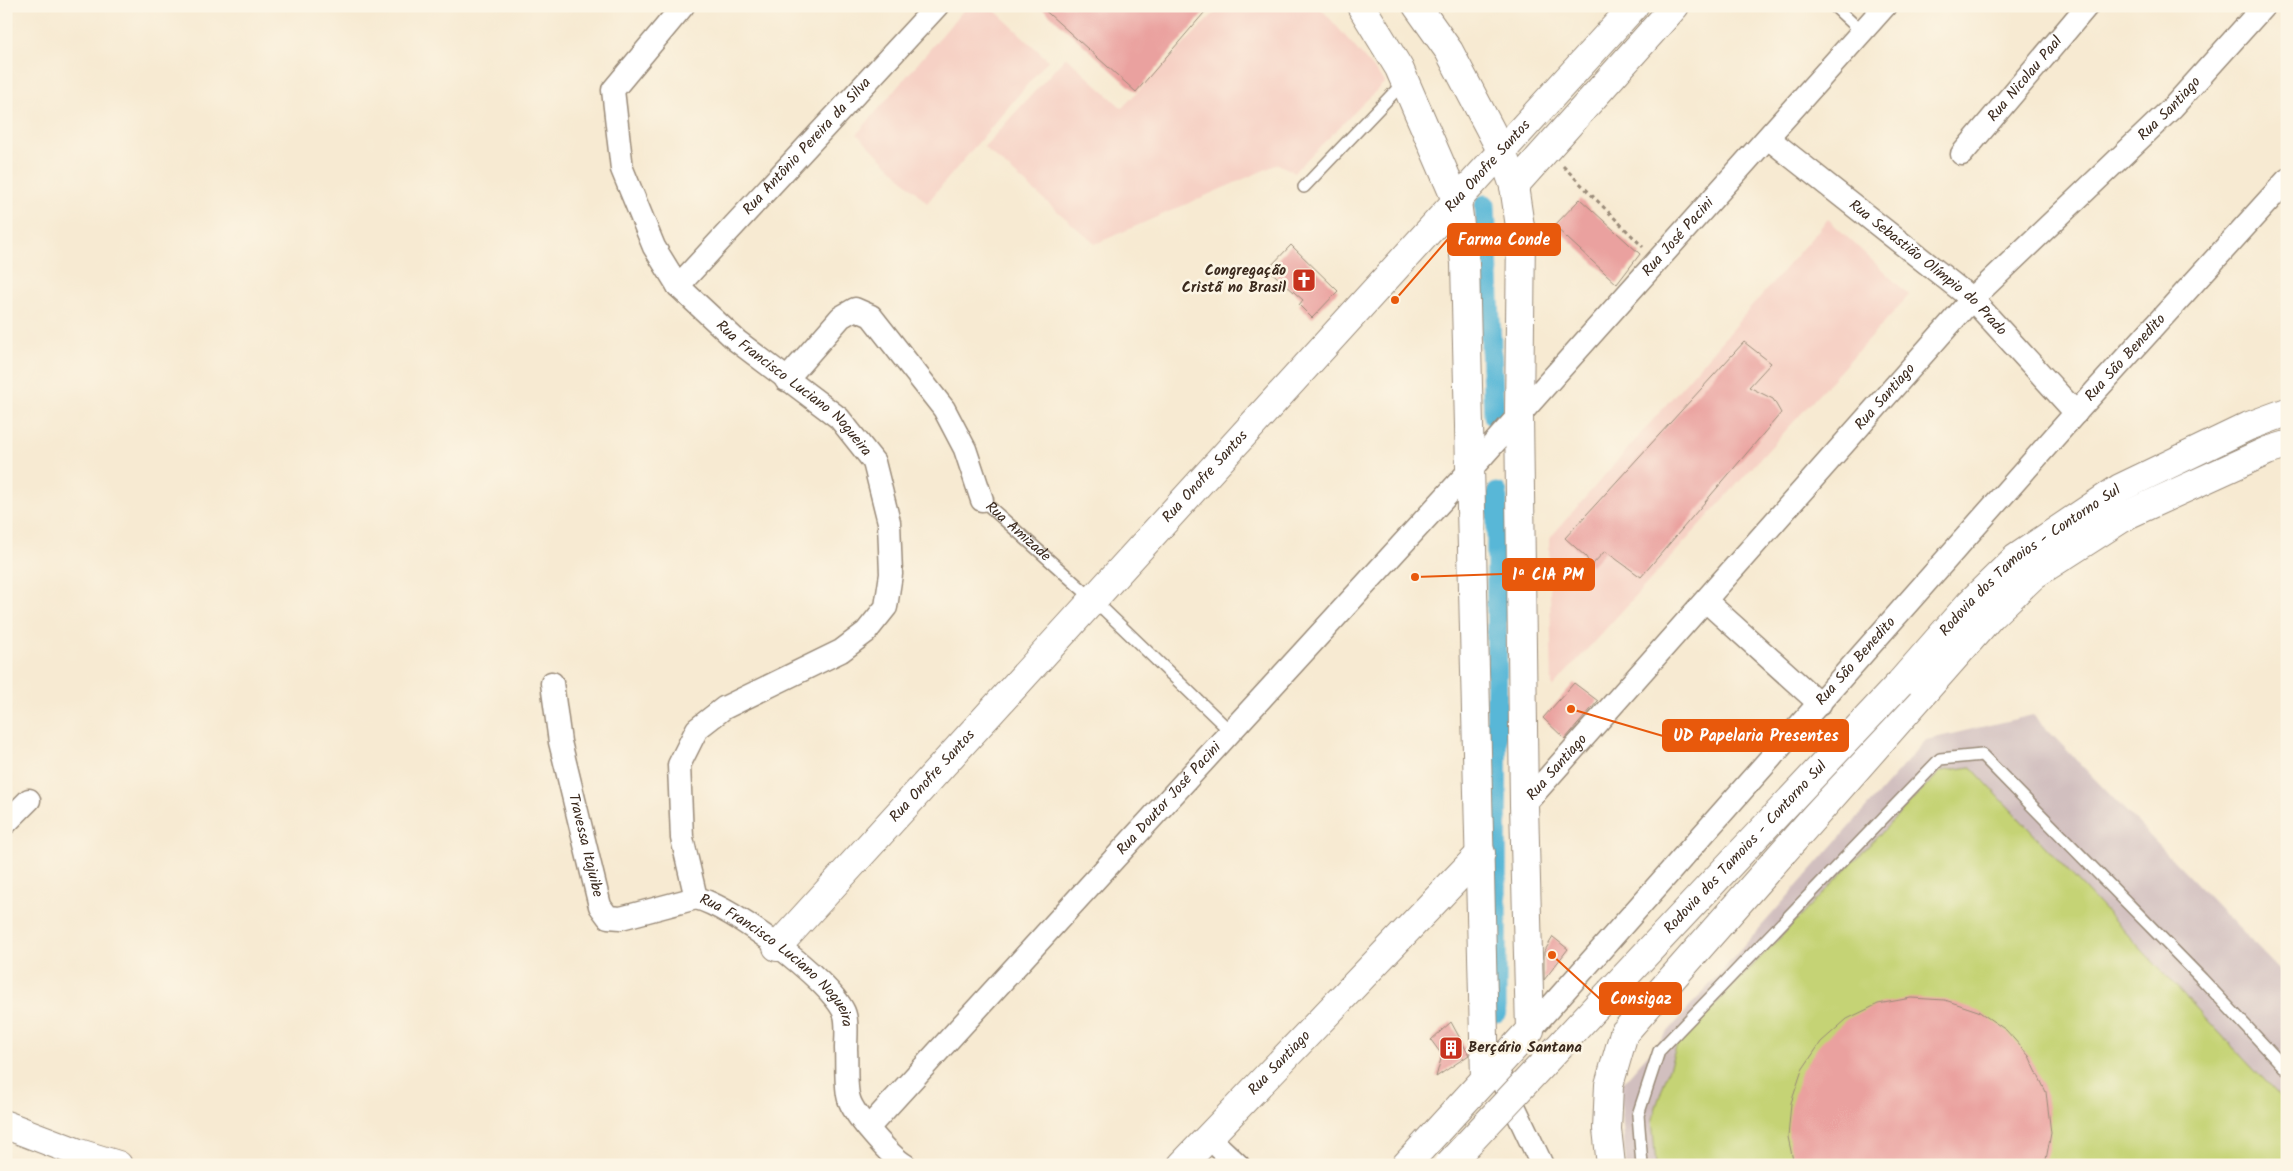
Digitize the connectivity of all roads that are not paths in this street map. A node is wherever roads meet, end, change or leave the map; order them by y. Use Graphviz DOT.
graph roads {
  1 [pos="682,6"];
  2 [pos="937,6"];
  3 [pos="1417,6"];
  4 [pos="1634,6"];
  5 [pos="1675,6"];
  6 [pos="1834,6"];
  7 [pos="1885,6"];
  8 [pos="2087,6"];
  9 [pos="2264,6"];
  10 [pos="1364,7"];
  11 [pos="1862,32"];
  12 [pos="1405,81"];
  13 [pos="1768,138"];
  14 [pos="1502,152"];
  15 [pos="1962,154"];
  16 [pos="2287,180"];
  17 [pos="1514,186"];
  18 [pos="1304,187"];
  19 [pos="1457,202"];
  20 [pos="678,286"];
  21 [pos="1972,299"];
  22 [pos="786,380"];
  23 [pos="2287,412"];
  24 [pos="2076,413"];
  25 [pos="1519,414"];
  26 [pos="2287,445"];
  27 [pos="1471,469"];
  28 [pos="982,500"];
  29 [pos="1094,600"];
  30 [pos="1706,601"];
  31 [pos="552,683"];
  32 [pos="1820,704"];
  33 [pos="1230,731"];
  34 [pos="29,800"];
  35 [pos="1524,805"];
  36 [pos="6,823"];
  37 [pos="1481,853"];
  38 [pos="696,898"];
  39 [pos="778,947"];
  40 [pos="1530,1030"];
  41 [pos="2287,1070"];
  42 [pos="1490,1072"];
  43 [pos="6,1126"];
  44 [pos="868,1128"];
  45 [pos="1208,1137"];
  46 [pos="118,1165"];
  47 [pos="905,1165"];
  48 [pos="1182,1165"];
  49 [pos="1238,1165"];
  50 [pos="1406,1165"];
  51 [pos="1448,1165"];
  52 [pos="1542,1165"];
  53 [pos="1611,1165"];
  54 [pos="1642,1165"];
  1 -- 20 [label="street, Rua Francisco Luciano Nogueira"];
  2 -- 20 [label="street, Rua Antônio Pereira da Silva"];
  3 -- 14 [label="main road"];
  4 -- 14 [label="main road, Rua Onofre Santos"];
  5 -- 17 [label="main road"];
  6 -- 11 [label="lane"];
  7 -- 11 [label="street, Rua José Pacini"];
  8 -- 15 [label="street, Rua Nicolau Paal"];
  9 -- 21 [label="street, Rua Santiago"];
  10 -- 12 [label="main road"];
  11 -- 13 [label="street, Rua José Pacini"];
  12 -- 18 [label="lane"];
  12 -- 19 [label="main road"];
  13 -- 21 [label="street, Rua Sebastião Olímpio do Prado"];
  13 -- 25 [label="street, Rua José Pacini"];
  14 -- 17 [label="main road"];
  14 -- 19 [label="main road, Rua Onofre Santos"];
  16 -- 24 [label="street, Rua São Benedito"];
  17 -- 25 [label="main road"];
  19 -- 27 [label="main road"];
  19 -- 29 [label="main road, Rua Onofre Santos"];
  20 -- 22 [label="street, Rua Francisco Luciano Nogueira"];
  21 -- 24 [label="street, Rua Sebastião Olímpio do Prado"];
  21 -- 30 [label="street, Rua Santiago"];
  22 -- 28 [label="street, Rua Amizade"];
  22 -- 38 [label="street, Rua Francisco Luciano Nogueira"];
  23 -- 51 [label="main road, Rodovia dos Tamoios - Contorno Sul, bridge"];
  24 -- 32 [label="street, Rua São Benedito"];
  25 -- 27 [label="street, Rua José Pacini"];
  25 -- 35 [label="main road"];
  26 -- 53 [label="main road, Rodovia dos Tamoios - Contorno Sul"];
  27 -- 33 [label="street, Rua Doutor José Pacini"];
  27 -- 37 [label="main road"];
  28 -- 29 [label="lane, Rua Amizade"];
  29 -- 33 [label="lane, Rua Amizade"];
  29 -- 39 [label="main road, Rua Onofre Santos"];
  30 -- 32 [label="street"];
  30 -- 35 [label="street, Rua Santiago"];
  31 -- 38 [label="street, Travessa Itajuibe"];
  32 -- 40 [label="street, Rua São Benedito"];
  33 -- 44 [label="street, Rua Doutor José Pacini"];
  34 -- 36 [label="street"];
  35 -- 40 [label="main road"];
  37 -- 42 [label="main road"];
  37 -- 45 [label="main road, Rua Santiago"];
  38 -- 39 [label="street, Rua Francisco Luciano Nogueira"];
  39 -- 44 [label="street, Rua Francisco Luciano Nogueira"];
  40 -- 42 [label="main road, Rua São Benedito"];
  41 -- 54 [label="lane"];
  42 -- 50 [label="main road, Rua São Benedito"];
  42 -- 52 [label="street"];
  43 -- 46 [label="main road"];
  44 -- 47 [label="street, Rua Francisco Luciano Nogueira"];
  45 -- 48 [label="main road, Rua Santiago"];
  45 -- 49 [label="street"];
}
